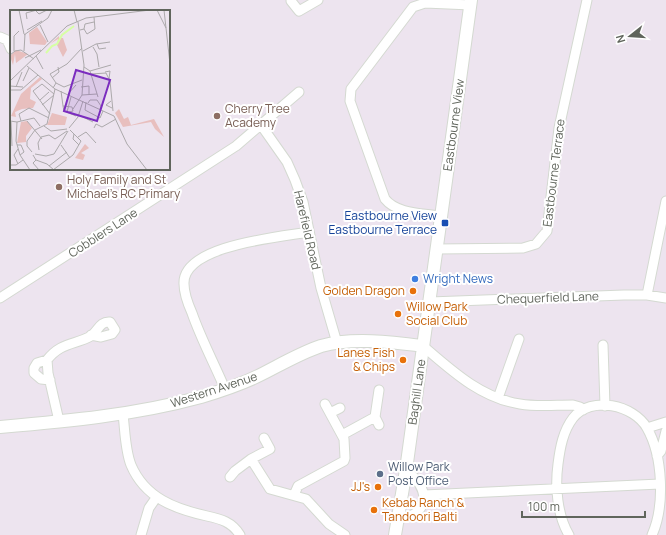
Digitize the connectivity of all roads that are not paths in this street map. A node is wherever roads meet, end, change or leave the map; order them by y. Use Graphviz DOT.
graph roads {
  1 [pos="318,0"];
  2 [pos="587,0"];
  3 [pos="291,1"];
  4 [pos="471,2"];
  5 [pos="299,11"];
  6 [pos="304,20"];
  7 [pos="299,92"];
  8 [pos="261,125"];
  9 [pos="666,201"];
  10 [pos="440,216"];
  11 [pos="309,232"];
  12 [pos="436,249"];
  13 [pos="647,295"];
  14 [pos="0,298"];
  15 [pos="666,298"];
  16 [pos="430,302"];
  17 [pos="91,335"];
  18 [pos="519,339"];
  19 [pos="338,343"];
  20 [pos="603,345"];
  21 [pos="423,346"];
  22 [pos="47,360"];
  23 [pos="50,380"];
  24 [pos="225,388"];
  25 [pos="379,390"];
  26 [pos="498,398"];
  27 [pos="325,404"];
  28 [pos="605,406"];
  29 [pos="340,408"];
  30 [pos="583,410"];
  31 [pos="330,413"];
  32 [pos="123,414"];
  33 [pos="59,421"];
  34 [pos="666,422"];
  35 [pos="0,427"];
  36 [pos="647,428"];
  37 [pos="666,431"];
  38 [pos="342,435"];
  39 [pos="264,438"];
  40 [pos="658,456"];
  41 [pos="251,459"];
  42 [pos="406,470"];
  43 [pos="230,477"];
  44 [pos="660,484"];
  45 [pos="557,488"];
  46 [pos="294,495"];
  47 [pos="424,495"];
  48 [pos="156,498"];
  49 [pos="663,512"];
  50 [pos="398,520"];
  51 [pos="141,535"];
  52 [pos="240,535"];
  53 [pos="345,535"];
  54 [pos="395,535"];
  55 [pos="569,535"];
  56 [pos="652,535"];
  1 -- 5 [label="street"];
  2 -- 12 [label="street, Eastbourne Terrace"];
  3 -- 5 [label="street"];
  4 -- 10 [label="street, Eastbourne View"];
  4 -- 10 [label="street"];
  5 -- 6 [label="street"];
  7 -- 8 [label="street, Cobblers Lane"];
  8 -- 11 [label="street, Harefield Road"];
  8 -- 14 [label="street, Cobblers Lane"];
  9 -- 13 [label="street"];
  10 -- 12 [label="street, Eastbourne View"];
  11 -- 19 [label="street, Harefield Road"];
  11 -- 24 [label="street"];
  12 -- 16 [label="street, Baghill Lane"];
  13 -- 15 [label="street, Chequerfield Lane"];
  13 -- 16 [label="street, Chequerfield Lane"];
  16 -- 21 [label="street, Baghill Lane"];
  17 -- 22 [label="street"];
  18 -- 26 [label="street"];
  19 -- 21 [label="street, Western Avenue"];
  19 -- 24 [label="street, Western Avenue"];
  20 -- 28 [label="street"];
  21 -- 26 [label="street"];
  21 -- 42 [label="street, Baghill Lane"];
  22 -- 23 [label="street"];
  22 -- 23 [label="street"];
  23 -- 33 [label="street"];
  24 -- 32 [label="street, Western Avenue"];
  25 -- 38 [label="street"];
  26 -- 30 [label="street"];
  27 -- 31 [label="street"];
  28 -- 30 [label="street"];
  28 -- 36 [label="street"];
  29 -- 31 [label="street"];
  30 -- 45 [label="street"];
  31 -- 38 [label="street"];
  32 -- 33 [label="street, Western Avenue"];
  32 -- 48 [label="street"];
  33 -- 35 [label="street, Western Avenue"];
  34 -- 36 [label="street"];
  36 -- 40 [label="street"];
  37 -- 40 [label="street"];
  38 -- 46 [label="street"];
  39 -- 41 [label="street"];
  40 -- 44 [label="street"];
  41 -- 43 [label="street"];
  41 -- 46 [label="street"];
  42 -- 47 [label="street"];
  42 -- 50 [label="street, Baghill Lane"];
  44 -- 45 [label="street"];
  44 -- 49 [label="street"];
  45 -- 47 [label="street"];
  45 -- 55 [label="street"];
  46 -- 53 [label="street"];
  47 -- 50 [label="street"];
  48 -- 51 [label="street"];
  48 -- 52 [label="street"];
  49 -- 56 [label="street"];
  50 -- 54 [label="street, Baghill Lane"];
}
